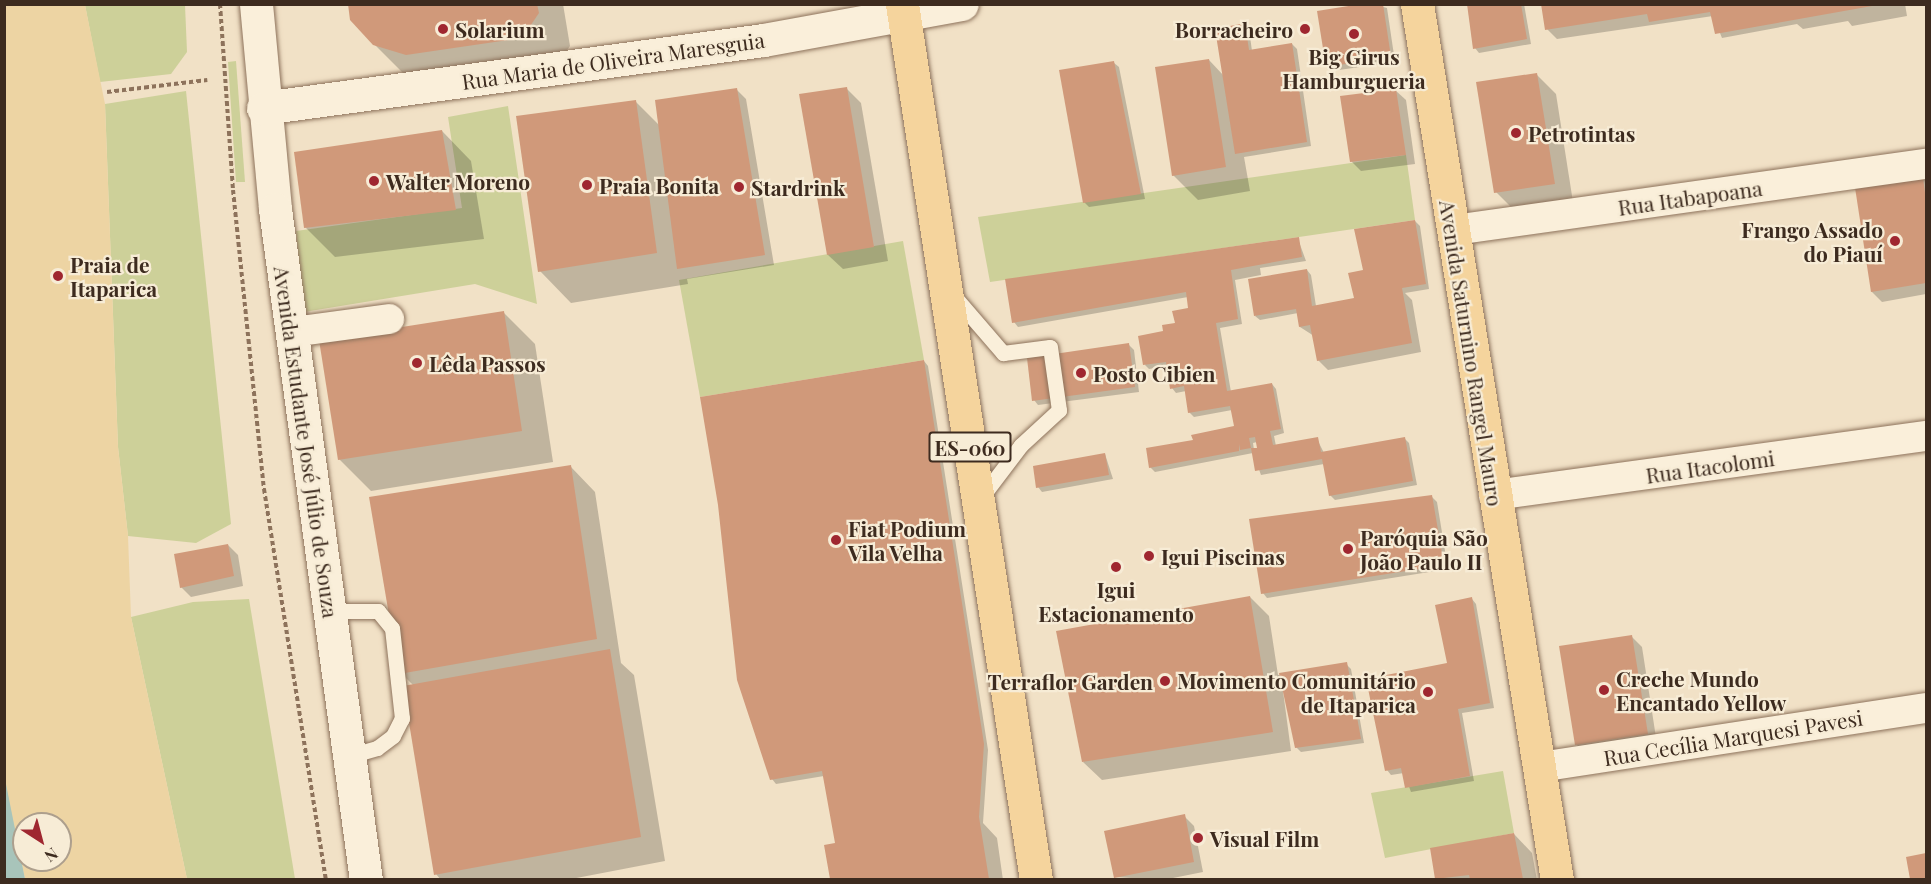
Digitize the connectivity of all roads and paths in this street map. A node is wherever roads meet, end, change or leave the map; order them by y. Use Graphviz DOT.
graph roads {
  1 [pos="220,4"];
  2 [pos="256,4"];
  3 [pos="962,4"];
  4 [pos="1417,4"];
  5 [pos="903,10"];
  6 [pos="207,80"];
  7 [pos="107,92"];
  8 [pos="263,108"];
  9 [pos="1926,164"];
  10 [pos="1454,230"];
  11 [pos="946,286"];
  12 [pos="389,319"];
  13 [pos="293,332"];
  14 [pos="1926,436"];
  15 [pos="1494,495"];
  16 [pos="978,501"];
  17 [pos="330,611"];
  18 [pos="1926,708"];
  19 [pos="349,756"];
  20 [pos="1540,766"];
  21 [pos="326,879"];
  22 [pos="366,879"];
  23 [pos="1036,879"];
  24 [pos="1557,879"];
  1 -- 21 [label="path, Avenida Estudante José Júlio de Souza"];
  2 -- 8 [label="street, Avenida Estudante José Júlio de Souza"];
  3 -- 5 [label="street, Rua Maria de Oliveira Maresguia"];
  4 -- 10 [label="main road, Avenida Saturnino Rangel Mauro"];
  5 -- 8 [label="street, Rua Maria de Oliveira Maresguia"];
  5 -- 11 [label="main road, ES-060"];
  6 -- 7 [label="path"];
  8 -- 13 [label="street, Avenida Estudante José Júlio de Souza"];
  9 -- 10 [label="street, Rua Itabapoana"];
  10 -- 15 [label="main road, Avenida Saturnino Rangel Mauro"];
  11 -- 16 [label="main road, ES-060"];
  11 -- 16 [label="lane"];
  12 -- 13 [label="street"];
  13 -- 17 [label="street, Avenida Estudante José Júlio de Souza"];
  14 -- 15 [label="street, Rua Itacolomi"];
  15 -- 20 [label="main road, Avenida Saturnino Rangel Mauro"];
  16 -- 23 [label="main road, ES-060"];
  17 -- 19 [label="street, Avenida Estudante José Júlio de Souza"];
  17 -- 19 [label="lane"];
  18 -- 20 [label="street, Rua Cecília Marquesi Pavesi"];
  19 -- 22 [label="street, Avenida Estudante José Júlio de Souza"];
  20 -- 24 [label="main road, Avenida Saturnino Rangel Mauro"];
}
